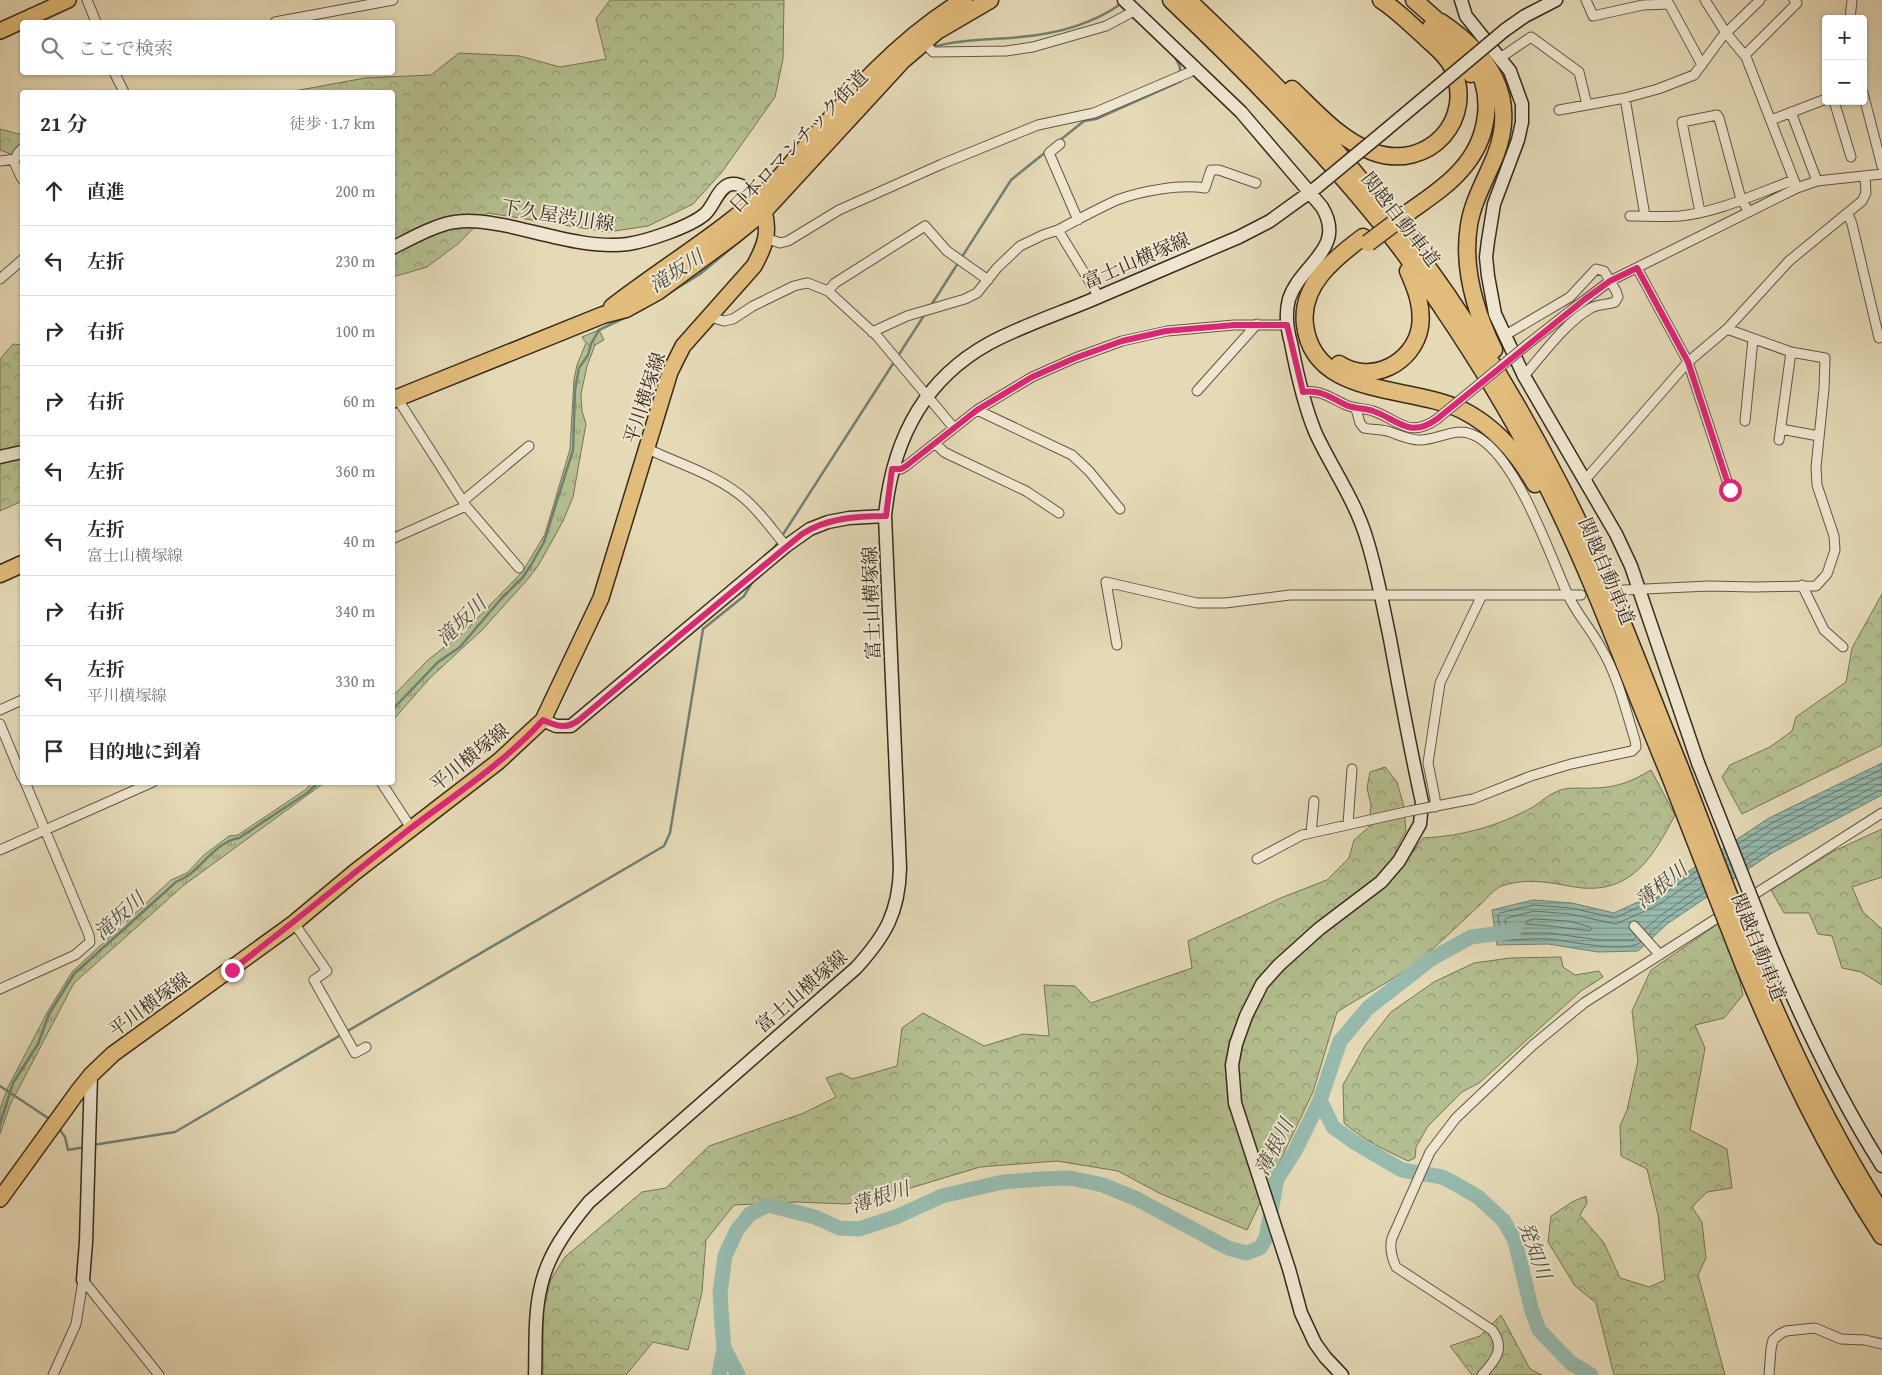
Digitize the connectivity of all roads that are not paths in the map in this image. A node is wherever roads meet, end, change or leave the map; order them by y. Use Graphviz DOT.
graph roads {
  1 [pos="68,0"];
  2 [pos="87,0"];
  3 [pos="964,0"];
  4 [pos="990,0"];
  5 [pos="1171,0"];
  6 [pos="1190,0"];
  7 [pos="1414,0"];
  8 [pos="1461,0"];
  9 [pos="1556,0"];
  10 [pos="1586,0"];
  11 [pos="1705,0"];
  12 [pos="1760,0"];
  13 [pos="1794,0"];
  14 [pos="1852,0"];
  15 [pos="389,1"];
  16 [pos="1642,3"];
  17 [pos="1129,4"];
  18 [pos="1387,4"];
  19 [pos="1850,15"];
  20 [pos="23,20"];
  21 [pos="95,20"];
  22 [pos="287,20"];
  23 [pos="20,21"];
  24 [pos="1441,22"];
  25 [pos="0,30"];
  26 [pos="1726,33"];
  27 [pos="924,42"];
  28 [pos="1745,56"];
  29 [pos="1500,58"];
  30 [pos="1702,65"];
  31 [pos="1196,67"];
  32 [pos="116,75"];
  33 [pos="123,90"];
  34 [pos="1268,96"];
  35 [pos="1625,98"];
  36 [pos="1822,100"];
  37 [pos="1587,105"];
  38 [pos="1835,105"];
  39 [pos="1866,105"];
  40 [pos="1559,110"];
  41 [pos="1791,112"];
  42 [pos="1771,120"];
  43 [pos="1060,144"];
  44 [pos="20,152"];
  45 [pos="1851,157"];
  46 [pos="15,159"];
  47 [pos="0,161"];
  48 [pos="1882,166"];
  49 [pos="1882,174"];
  50 [pos="20,175"];
  51 [pos="1865,176"];
  52 [pos="1818,182"];
  53 [pos="1256,183"];
  54 [pos="1796,184"];
  55 [pos="1313,190"];
  56 [pos="1741,200"];
  57 [pos="761,205"];
  58 [pos="1407,208"];
  59 [pos="1700,212"];
  60 [pos="1749,212"];
  61 [pos="1848,214"];
  62 [pos="1630,216"];
  63 [pos="1645,216"];
  64 [pos="1078,220"];
  65 [pos="1058,230"];
  66 [pos="766,238"];
  67 [pos="1365,240"];
  68 [pos="395,247"];
  69 [pos="20,262"];
  70 [pos="1637,268"];
  71 [pos="0,279"];
  72 [pos="988,280"];
  73 [pos="1610,281"];
  74 [pos="828,291"];
  75 [pos="1099,296"];
  76 [pos="710,317"];
  77 [pos="1257,324"];
  78 [pos="1287,325"];
  79 [pos="1727,329"];
  80 [pos="872,332"];
  81 [pos="1504,336"];
  82 [pos="1882,337"];
  83 [pos="1754,339"];
  84 [pos="1791,352"];
  85 [pos="1688,362"];
  86 [pos="1524,376"];
  87 [pos="1197,391"];
  88 [pos="1303,392"];
  89 [pos="927,396"];
  90 [pos="395,399"];
  91 [pos="1356,409"];
  92 [pos="977,410"];
  93 [pos="1745,421"];
  94 [pos="954,428"];
  95 [pos="1781,429"];
  96 [pos="1819,436"];
  97 [pos="1779,440"];
  98 [pos="935,444"];
  99 [pos="529,446"];
  100 [pos="648,448"];
  101 [pos="20,452"];
  102 [pos="0,457"];
  103 [pos="892,469"];
  104 [pos="1584,480"];
  105 [pos="1560,485"];
  106 [pos="1730,490"];
  107 [pos="464,504"];
  108 [pos="1120,509"];
  109 [pos="1059,513"];
  110 [pos="886,516"];
  111 [pos="395,538"];
  112 [pos="786,546"];
  113 [pos="20,565"];
  114 [pos="519,568"];
  115 [pos="0,574"];
  116 [pos="1802,585"];
  117 [pos="1639,588"];
  118 [pos="1624,590"];
  119 [pos="1381,594"];
  120 [pos="1482,594"];
  121 [pos="1568,595"];
  122 [pos="1580,595"];
  123 [pos="1607,620"];
  124 [pos="1117,646"];
  125 [pos="1843,647"];
  126 [pos="20,701"];
  127 [pos="0,710"];
  128 [pos="543,720"];
  129 [pos="0,724"];
  130 [pos="1352,769"];
  131 [pos="20,772"];
  132 [pos="1675,772"];
  133 [pos="26,785"];
  134 [pos="146,785"];
  135 [pos="383,785"];
  136 [pos="1314,801"];
  137 [pos="1433,807"];
  138 [pos="1882,812"];
  139 [pos="1348,824"];
  140 [pos="411,828"];
  141 [pos="45,830"];
  142 [pos="1311,833"];
  143 [pos="0,850"];
  144 [pos="1257,859"];
  145 [pos="294,923"];
  146 [pos="1634,926"];
  147 [pos="1660,955"];
  148 [pos="1749,963"];
  149 [pos="0,988"];
  150 [pos="366,1047"];
  151 [pos="91,1075"];
  152 [pos="1882,1166"];
  153 [pos="0,1199"];
  154 [pos="1882,1213"];
  155 [pos="1882,1236"];
  156 [pos="83,1280"];
  157 [pos="1882,1344"];
  158 [pos="53,1375"];
  159 [pos="159,1375"];
  160 [pos="535,1375"];
  161 [pos="1342,1375"];
  162 [pos="1482,1375"];
  163 [pos="1769,1375"];
  1 -- 20 [label="main road"];
  2 -- 21 [label="street"];
  3 -- 57 [label="highway, 日本ロマンチック街道"];
  4 -- 27 [label="highway, 日本ロマンチック街道"];
  5 -- 34 [label="highway, 関越自動車道"];
  6 -- 18 [label="highway"];
  6 -- 105 [label="highway, 関越自動車道"];
  7 -- 24 [label="highway"];
  8 -- 29 [label="street"];
  9 -- 55 [label="street, 富士山横塚線, bridge"];
  10 -- 16 [label="street"];
  11 -- 26 [label="street"];
  12 -- 26 [label="street"];
  13 -- 28 [label="street"];
  14 -- 19 [label="street"];
  15 -- 22 [label="street"];
  16 -- 30 [label="street"];
  17 -- 27 [label="street"];
  17 -- 31 [label="street"];
  18 -- 58 [label="highway"];
  23 -- 25 [label="main road"];
  24 -- 58 [label="highway"];
  24 -- 105 [label="highway"];
  26 -- 28 [label="street"];
  26 -- 30 [label="street"];
  27 -- 57 [label="highway, 日本ロマンチック街道"];
  28 -- 42 [label="street"];
  29 -- 37 [label="street"];
  29 -- 81 [label="street"];
  30 -- 35 [label="street"];
  31 -- 55 [label="street"];
  31 -- 66 [label="street"];
  32 -- 33 [label="street"];
  34 -- 67 [label="highway"];
  34 -- 123 [label="highway, 関越自動車道"];
  35 -- 37 [label="street"];
  35 -- 63 [label="street"];
  36 -- 41 [label="street"];
  37 -- 40 [label="street"];
  38 -- 45 [label="street"];
  39 -- 48 [label="street"];
  41 -- 42 [label="street"];
  41 -- 52 [label="street"];
  42 -- 54 [label="street"];
  43 -- 64 [label="street"];
  44 -- 46 [label="street"];
  46 -- 47 [label="street"];
  46 -- 50 [label="street"];
  49 -- 51 [label="street"];
  51 -- 52 [label="street"];
  51 -- 61 [label="street"];
  52 -- 54 [label="street"];
  53 -- 64 [label="street"];
  54 -- 56 [label="street"];
  54 -- 60 [label="street"];
  55 -- 75 [label="street, 富士山横塚線"];
  55 -- 78 [label="street"];
  56 -- 59 [label="street"];
  56 -- 59 [label="street"];
  56 -- 60 [label="street"];
  57 -- 66 [label="main road, 平川横塚線"];
  57 -- 68 [label="street, 下久屋渋川線"];
  57 -- 90 [label="highway, 日本ロマンチック街道"];
  58 -- 67 [label="highway"];
  59 -- 63 [label="street"];
  60 -- 70 [label="street"];
  61 -- 79 [label="street"];
  61 -- 82 [label="street"];
  62 -- 63 [label="street"];
  64 -- 65 [label="street"];
  65 -- 72 [label="street"];
  65 -- 75 [label="street"];
  66 -- 76 [label="main road, 平川横塚線"];
  67 -- 123 [label="highway"];
  69 -- 71 [label="street"];
  70 -- 73 [label="street"];
  70 -- 85 [label="street"];
  72 -- 74 [label="street"];
  72 -- 80 [label="street"];
  73 -- 81 [label="street"];
  73 -- 86 [label="street"];
  73 -- 91 [label="street, bridge"];
  74 -- 76 [label="street"];
  74 -- 80 [label="street"];
  75 -- 89 [label="street, 富士山横塚線"];
  76 -- 100 [label="main road, 平川横塚線"];
  77 -- 78 [label="street"];
  77 -- 87 [label="street"];
  77 -- 92 [label="street"];
  78 -- 88 [label="street"];
  79 -- 83 [label="street"];
  79 -- 85 [label="street"];
  80 -- 89 [label="street"];
  81 -- 86 [label="street"];
  83 -- 84 [label="street"];
  83 -- 93 [label="street"];
  84 -- 95 [label="street"];
  84 -- 96 [label="street"];
  85 -- 104 [label="street"];
  85 -- 106 [label="street"];
  86 -- 104 [label="street"];
  88 -- 91 [label="street"];
  88 -- 119 [label="street"];
  89 -- 94 [label="street"];
  89 -- 103 [label="street, 富士山横塚線"];
  90 -- 107 [label="street"];
  91 -- 121 [label="street"];
  92 -- 94 [label="street"];
  92 -- 108 [label="street"];
  94 -- 98 [label="street"];
  95 -- 96 [label="street"];
  95 -- 97 [label="street"];
  96 -- 116 [label="street"];
  98 -- 103 [label="street"];
  98 -- 109 [label="street"];
  99 -- 107 [label="street"];
  100 -- 112 [label="street"];
  100 -- 128 [label="main road, 平川横塚線"];
  101 -- 102 [label="street"];
  103 -- 110 [label="street, 富士山横塚線"];
  104 -- 117 [label="street"];
  105 -- 132 [label="highway, 関越自動車道"];
  107 -- 111 [label="street"];
  107 -- 114 [label="street"];
  110 -- 112 [label="street"];
  110 -- 160 [label="street, 富士山横塚線"];
  112 -- 128 [label="street"];
  113 -- 115 [label="highway"];
  116 -- 117 [label="street"];
  116 -- 125 [label="street"];
  117 -- 118 [label="street"];
  117 -- 152 [label="street, bridge"];
  119 -- 120 [label="street"];
  119 -- 124 [label="street"];
  119 -- 161 [label="street"];
  120 -- 121 [label="street"];
  120 -- 137 [label="street"];
  121 -- 122 [label="street"];
  121 -- 137 [label="street"];
  123 -- 132 [label="highway, 関越自動車道"];
  126 -- 127 [label="street"];
  128 -- 140 [label="main road, 平川横塚線"];
  129 -- 131 [label="street"];
  130 -- 139 [label="street"];
  132 -- 148 [label="highway, 関越自動車道, bridge"];
  133 -- 141 [label="street"];
  134 -- 141 [label="street"];
  135 -- 140 [label="street"];
  136 -- 142 [label="street"];
  137 -- 139 [label="street, bridge"];
  138 -- 147 [label="street"];
  139 -- 142 [label="street"];
  140 -- 145 [label="main road, 平川横塚線"];
  141 -- 143 [label="street"];
  141 -- 149 [label="street"];
  142 -- 144 [label="street"];
  145 -- 150 [label="street"];
  145 -- 151 [label="main road, 平川横塚線"];
  146 -- 147 [label="street"];
  147 -- 162 [label="street"];
  148 -- 154 [label="highway, 関越自動車道"];
  148 -- 155 [label="highway, 関越自動車道"];
  151 -- 153 [label="main road, 平川横塚線"];
  151 -- 156 [label="street"];
  156 -- 158 [label="street"];
  156 -- 159 [label="street"];
  157 -- 163 [label="street"];
}
